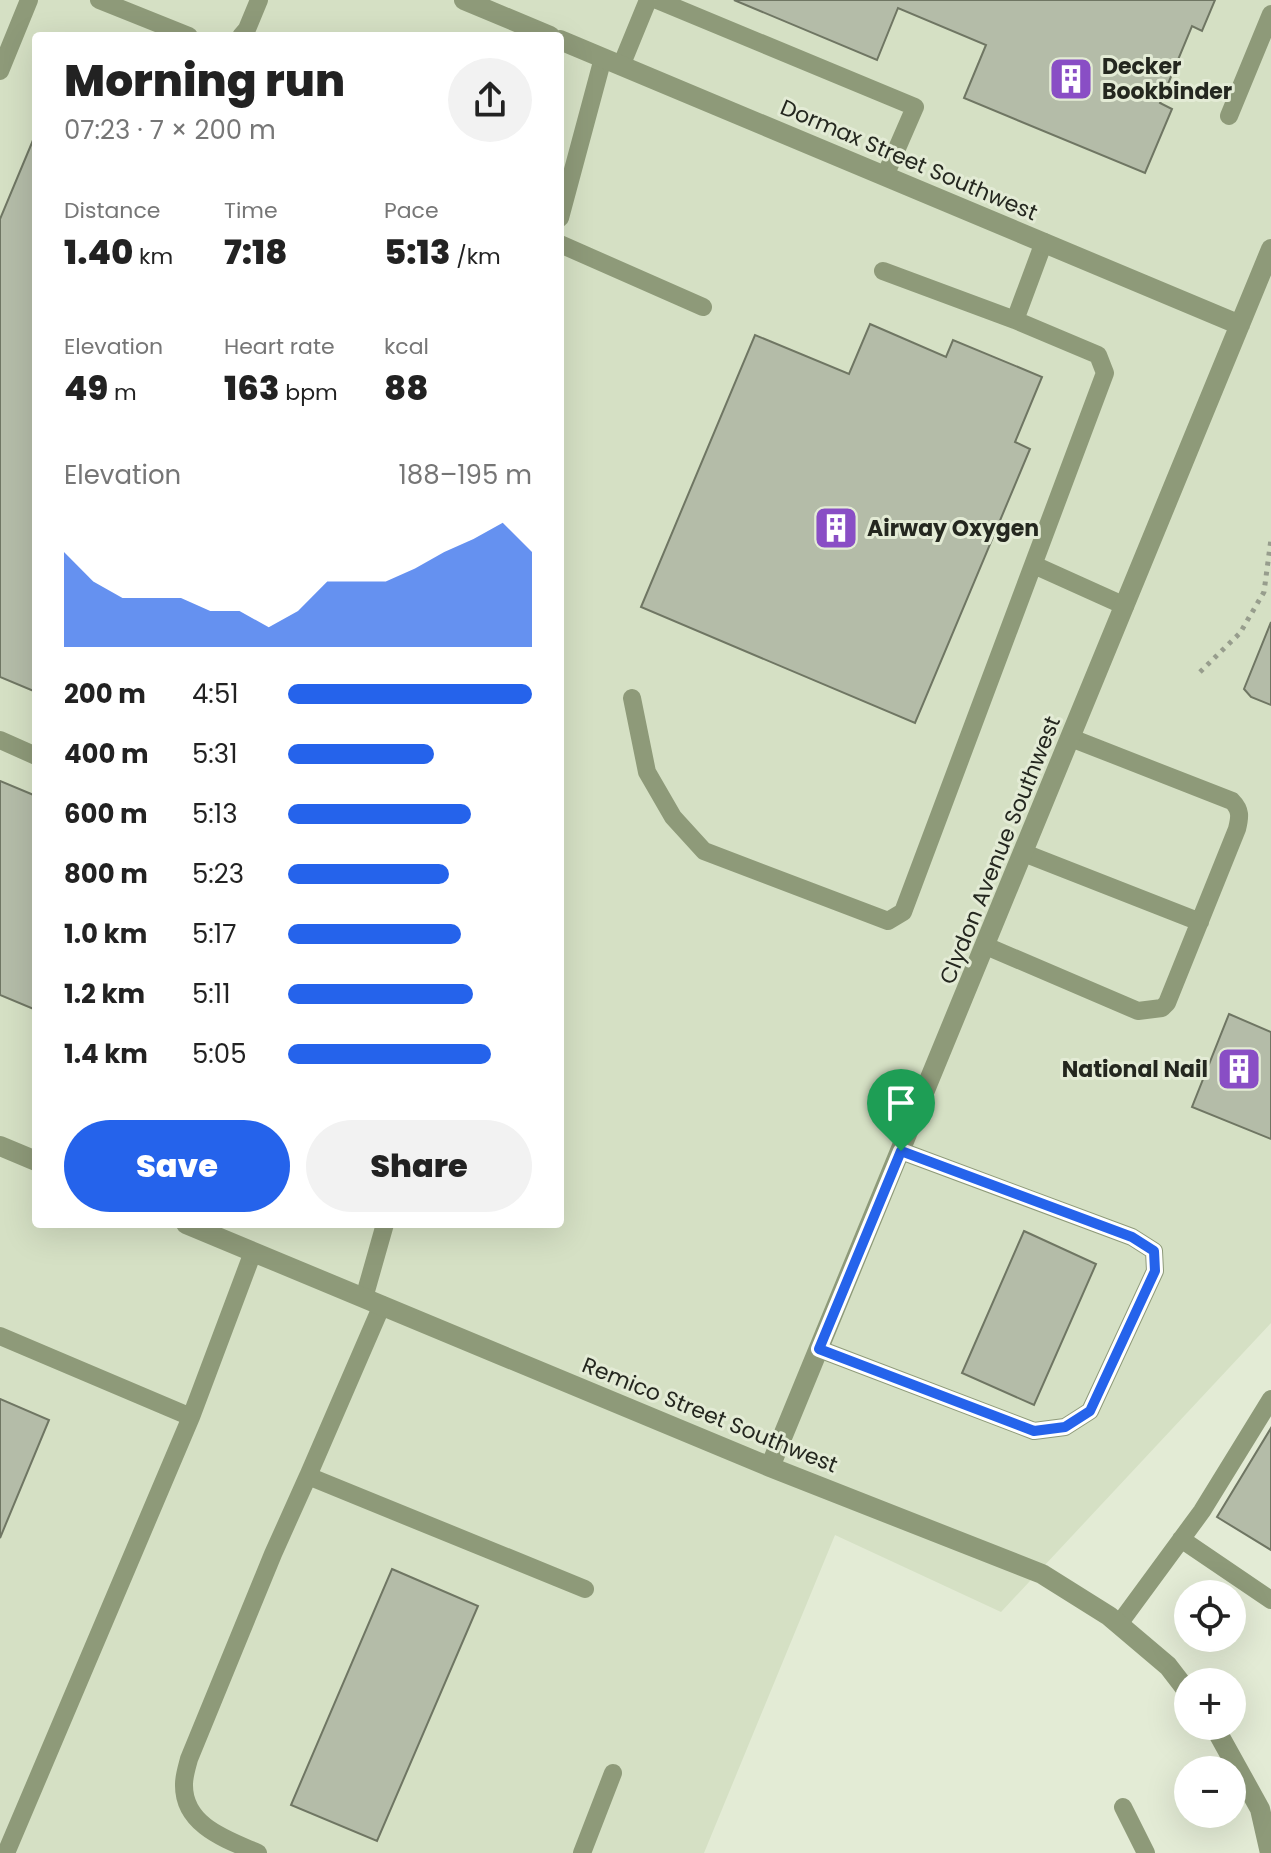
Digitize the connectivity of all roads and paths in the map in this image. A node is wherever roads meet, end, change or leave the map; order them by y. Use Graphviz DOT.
graph roads {
  1 [pos="29,0"];
  2 [pos="99,0"];
  3 [pos="259,0"];
  4 [pos="464,0"];
  5 [pos="648,0"];
  6 [pos="657,0"];
  7 [pos="1271,14"];
  8 [pos="179,32"];
  9 [pos="244,32"];
  10 [pos="540,32"];
  11 [pos="564,42"];
  12 [pos="612,62"];
  13 [pos="0,71"];
  14 [pos="1229,116"];
  15 [pos="885,176"];
  16 [pos="564,206"];
  17 [pos="1044,242"];
  18 [pos="564,246"];
  19 [pos="1271,249"];
  20 [pos="883,271"];
  21 [pos="1264,286"];
  22 [pos="703,307"];
  23 [pos="1015,320"];
  24 [pos="1240,325"];
  25 [pos="1271,539"];
  26 [pos="1034,565"];
  27 [pos="1125,606"];
  28 [pos="1200,672"];
  29 [pos="632,698"];
  30 [pos="1071,738"];
  31 [pos="0,740"];
  32 [pos="32,754"];
  33 [pos="1024,853"];
  34 [pos="1200,922"];
  35 [pos="986,946"];
  36 [pos="0,1146"];
  37 [pos="901,1151"];
  38 [pos="32,1159"];
  39 [pos="196,1228"];
  40 [pos="384,1228"];
  41 [pos="253,1252"];
  42 [pos="373,1302"];
  43 [pos="0,1336"];
  44 [pos="819,1349"];
  45 [pos="1271,1399"];
  46 [pos="191,1417"];
  47 [pos="770,1467"];
  48 [pos="308,1476"];
  49 [pos="1181,1539"];
  50 [pos="585,1589"];
  51 [pos="1271,1600"];
  52 [pos="1119,1624"];
  53 [pos="1174,1674"];
  54 [pos="1222,1740"];
  55 [pos="613,1773"];
  56 [pos="1123,1807"];
  57 [pos="6,1853"];
  58 [pos="258,1853"];
  59 [pos="582,1853"];
  60 [pos="1146,1853"];
  61 [pos="1270,1853"];
  1 -- 13 [label="lane"];
  2 -- 8 [label="lane"];
  3 -- 9 [label="lane"];
  4 -- 10 [label="street"];
  5 -- 12 [label="lane"];
  6 -- 15 [label="lane"];
  7 -- 14 [label="lane"];
  11 -- 12 [label="street, Dormax Street Southwest"];
  12 -- 15 [label="street, Dormax Street Southwest"];
  12 -- 16 [label="lane"];
  15 -- 17 [label="street, Dormax Street Southwest"];
  17 -- 23 [label="lane"];
  17 -- 24 [label="street, Dormax Street Southwest"];
  18 -- 22 [label="lane"];
  19 -- 21 [label="street, Clydon Avenue Southwest"];
  20 -- 23 [label="lane"];
  21 -- 24 [label="street, Clydon Avenue Southwest"];
  23 -- 26 [label="lane"];
  24 -- 27 [label="street, Clydon Avenue Southwest"];
  25 -- 28 [label="path"];
  26 -- 27 [label="lane"];
  26 -- 29 [label="lane"];
  27 -- 30 [label="street, Clydon Avenue Southwest"];
  30 -- 33 [label="street, Clydon Avenue Southwest"];
  30 -- 34 [label="lane"];
  31 -- 32 [label="lane"];
  33 -- 34 [label="lane"];
  33 -- 35 [label="street, Clydon Avenue Southwest"];
  34 -- 35 [label="lane"];
  35 -- 37 [label="street, Clydon Avenue Southwest"];
  36 -- 38 [label="street"];
  37 -- 44 [label="street, Clydon Avenue Southwest"];
  37 -- 44 [label="lane"];
  39 -- 41 [label="street, Remico Street Southwest"];
  40 -- 42 [label="lane"];
  41 -- 42 [label="street, Remico Street Southwest"];
  41 -- 46 [label="lane"];
  42 -- 47 [label="street, Remico Street Southwest"];
  42 -- 48 [label="lane"];
  43 -- 46 [label="lane"];
  44 -- 47 [label="street, Clydon Avenue Southwest"];
  45 -- 49 [label="lane"];
  46 -- 57 [label="lane"];
  47 -- 52 [label="street, Remico Street Southwest"];
  48 -- 50 [label="lane"];
  48 -- 58 [label="lane"];
  49 -- 51 [label="lane"];
  49 -- 52 [label="lane"];
  52 -- 53 [label="street, Remico Street Southwest"];
  54 -- 61 [label="street"];
  55 -- 59 [label="lane"];
  56 -- 60 [label="lane"];
}
